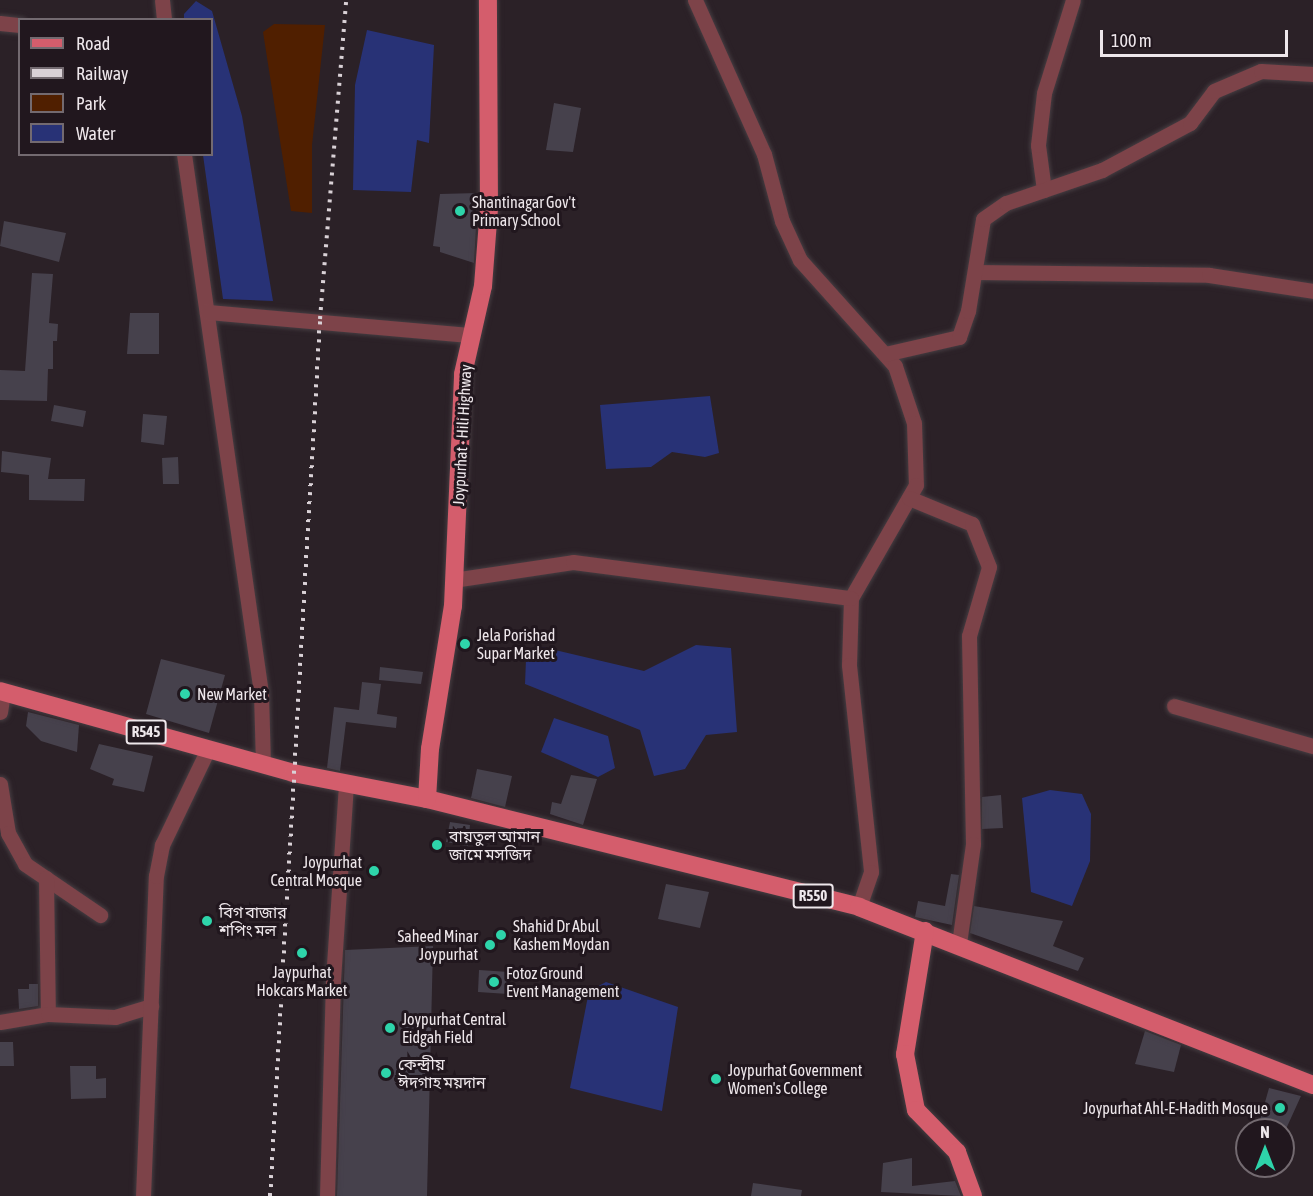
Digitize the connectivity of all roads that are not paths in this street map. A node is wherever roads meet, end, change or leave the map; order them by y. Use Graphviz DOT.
graph roads {
  1 [pos="162,0"];
  2 [pos="488,0"];
  3 [pos="695,0"];
  4 [pos="1073,0"];
  5 [pos="164,18"];
  6 [pos="0,22"];
  7 [pos="18,25"];
  8 [pos="1313,74"];
  9 [pos="184,156"];
  10 [pos="1044,190"];
  11 [pos="975,272"];
  12 [pos="1313,291"];
  13 [pos="207,312"];
  14 [pos="470,335"];
  15 [pos="885,354"];
  16 [pos="909,498"];
  17 [pos="453,580"];
  18 [pos="851,598"];
  19 [pos="1,691"];
  20 [pos="1174,706"];
  21 [pos="0,712"];
  22 [pos="1313,746"];
  23 [pos="208,749"];
  24 [pos="263,764"];
  25 [pos="293,773"];
  26 [pos="0,784"];
  27 [pos="346,786"];
  28 [pos="427,799"];
  29 [pos="46,878"];
  30 [pos="859,907"];
  31 [pos="100,915"];
  32 [pos="925,931"];
  33 [pos="959,944"];
  34 [pos="151,1006"];
  35 [pos="48,1014"];
  36 [pos="0,1023"];
  37 [pos="1313,1085"];
  38 [pos="143,1196"];
  39 [pos="327,1196"];
  40 [pos="973,1196"];
  1 -- 5 [label="street"];
  2 -- 14 [label="main road, Joypurhat - Hili Highway"];
  3 -- 15 [label="street"];
  4 -- 10 [label="street"];
  6 -- 7 [label="street"];
  8 -- 10 [label="street"];
  9 -- 13 [label="street"];
  10 -- 11 [label="street"];
  11 -- 12 [label="street"];
  11 -- 15 [label="street"];
  13 -- 14 [label="street"];
  13 -- 24 [label="street"];
  14 -- 17 [label="main road, Joypurhat - Hili Highway"];
  15 -- 16 [label="street"];
  16 -- 18 [label="street"];
  16 -- 33 [label="street"];
  17 -- 18 [label="street"];
  17 -- 28 [label="main road, Joypurhat - Hili Highway"];
  18 -- 30 [label="street"];
  19 -- 21 [label="street"];
  19 -- 23 [label="main road, R545"];
  20 -- 22 [label="street"];
  23 -- 24 [label="main road, R545"];
  23 -- 34 [label="street"];
  24 -- 25 [label="main road, R545"];
  25 -- 27 [label="main road, R550"];
  26 -- 29 [label="street"];
  27 -- 28 [label="main road, R550"];
  27 -- 39 [label="street"];
  28 -- 30 [label="main road, R550"];
  29 -- 31 [label="street"];
  29 -- 35 [label="street"];
  30 -- 32 [label="main road, R550"];
  32 -- 33 [label="main road, R550"];
  32 -- 40 [label="main road"];
  33 -- 37 [label="main road, R550"];
  34 -- 35 [label="street"];
  34 -- 38 [label="street"];
  35 -- 36 [label="street"];
}
